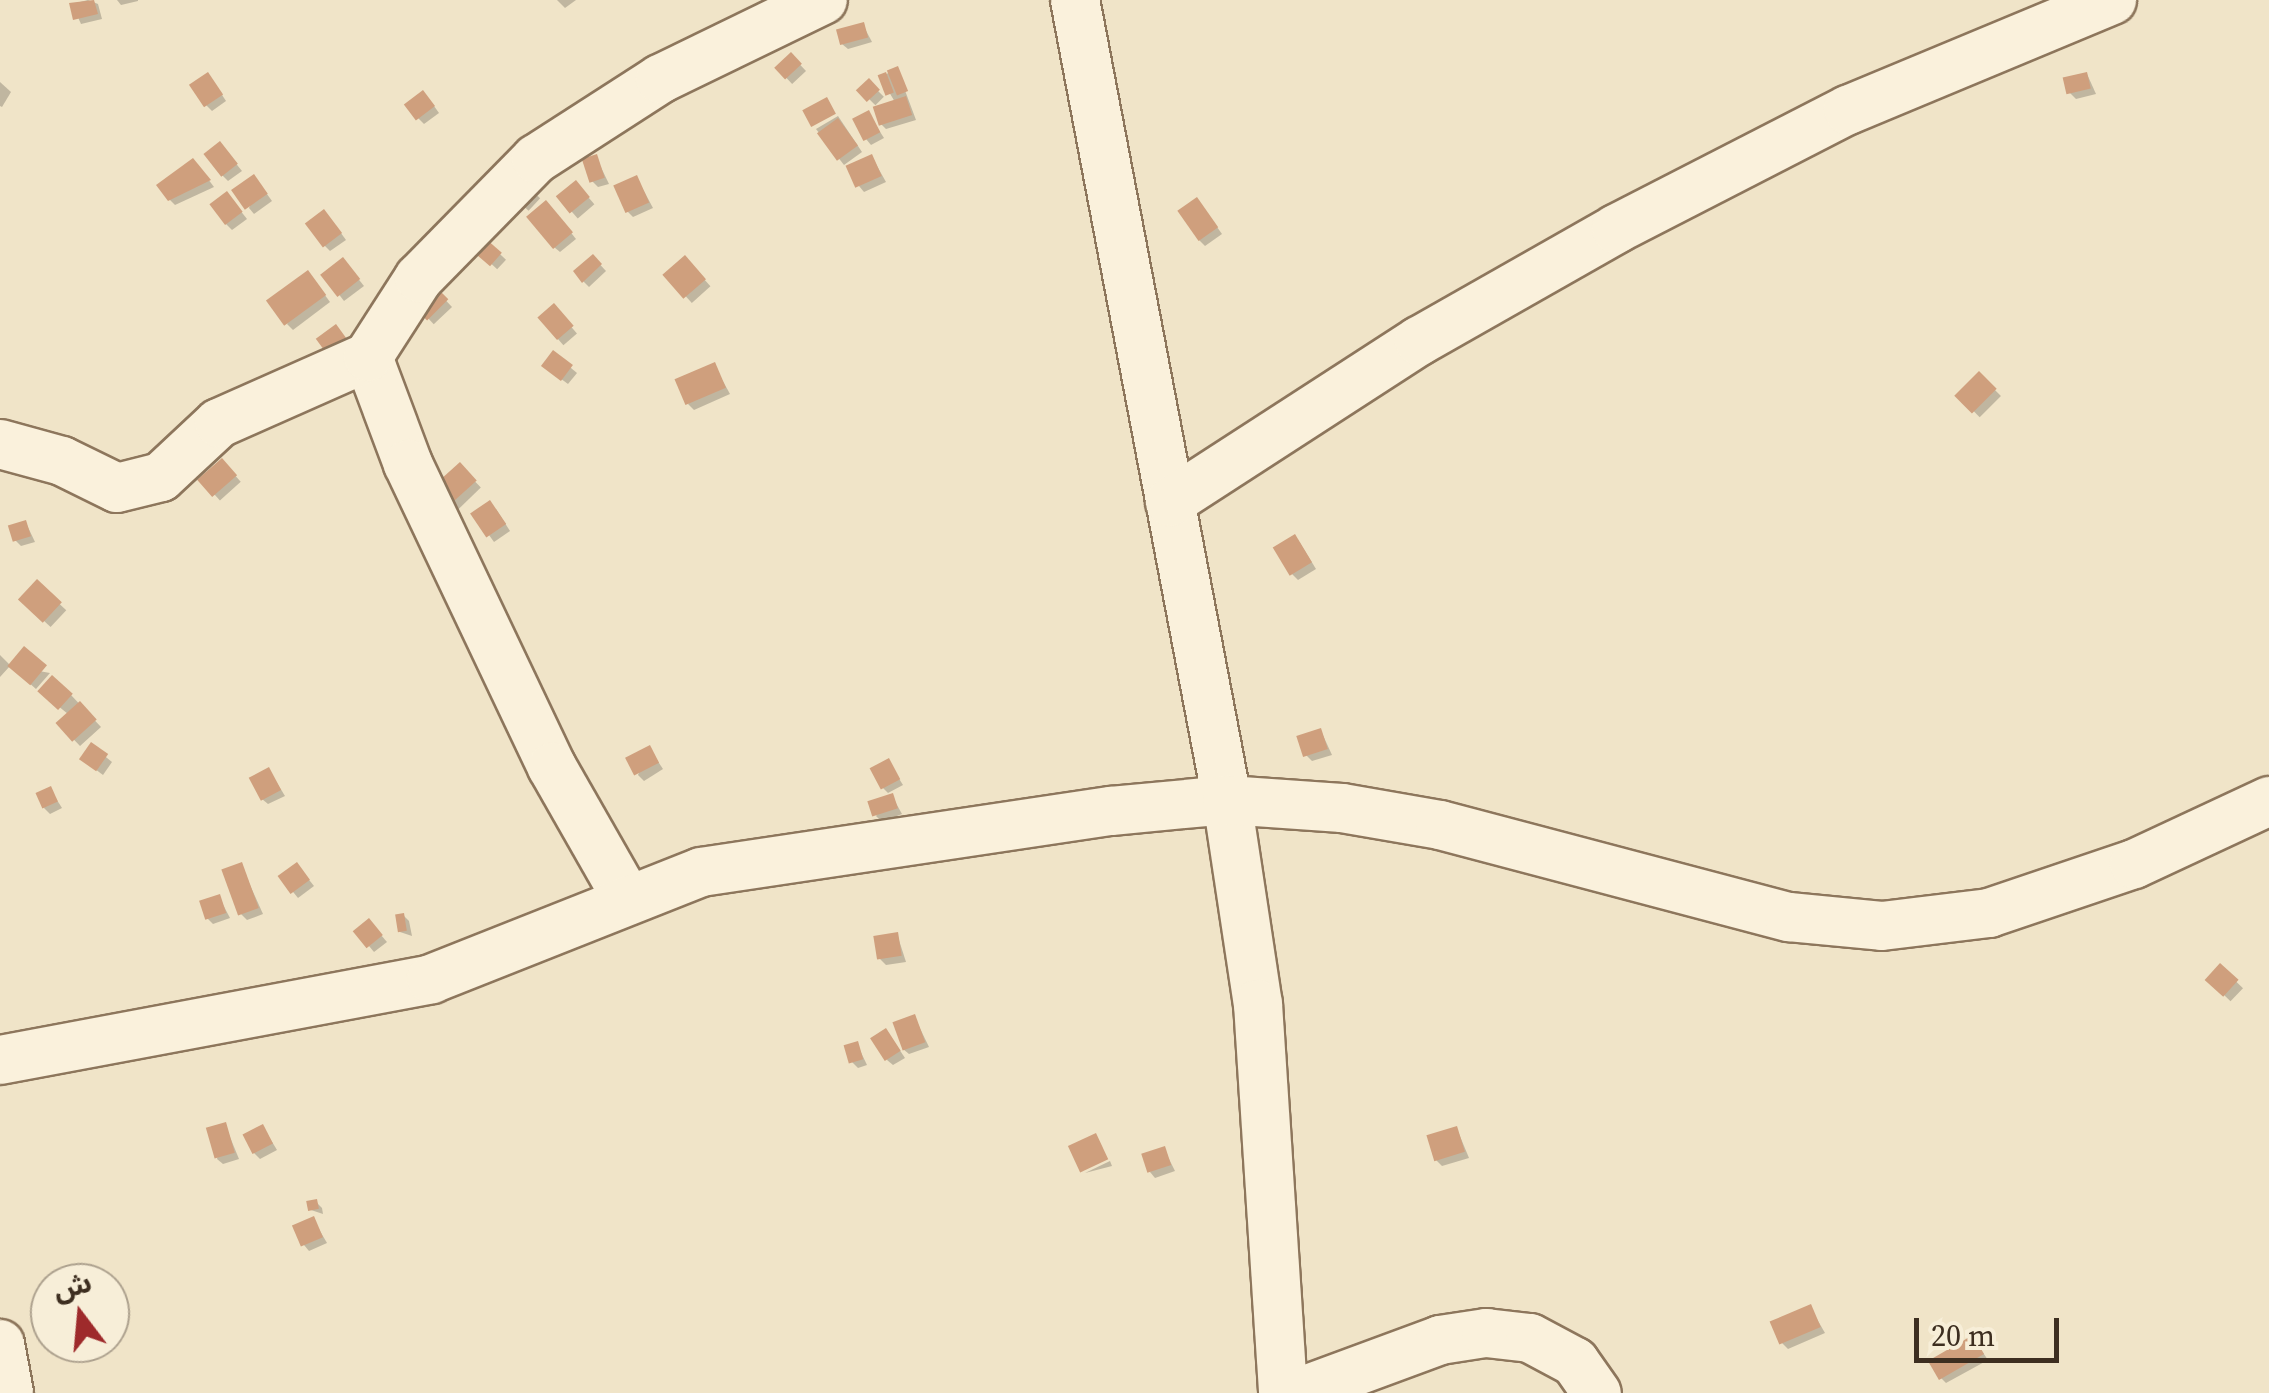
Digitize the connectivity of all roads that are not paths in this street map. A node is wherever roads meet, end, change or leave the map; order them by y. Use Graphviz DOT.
graph roads {
  1 [pos="823,0"];
  2 [pos="1075,0"];
  3 [pos="2112,0"];
  4 [pos="368,358"];
  5 [pos="0,444"];
  6 [pos="1170,502"];
  7 [pos="1226,800"];
  8 [pos="2269,801"];
  9 [pos="628,900"];
  10 [pos="0,1060"];
  11 [pos="0,1344"];
  12 [pos="9,1393"];
  13 [pos="1283,1393"];
  14 [pos="1298,1393"];
  15 [pos="1598,1393"];
  1 -- 4 [label="street"];
  2 -- 6 [label="street"];
  3 -- 6 [label="street"];
  4 -- 5 [label="street"];
  4 -- 9 [label="street"];
  6 -- 7 [label="street"];
  7 -- 8 [label="street"];
  7 -- 9 [label="street"];
  7 -- 13 [label="street"];
  9 -- 10 [label="street"];
  11 -- 12 [label="street"];
  14 -- 15 [label="street"];
}
